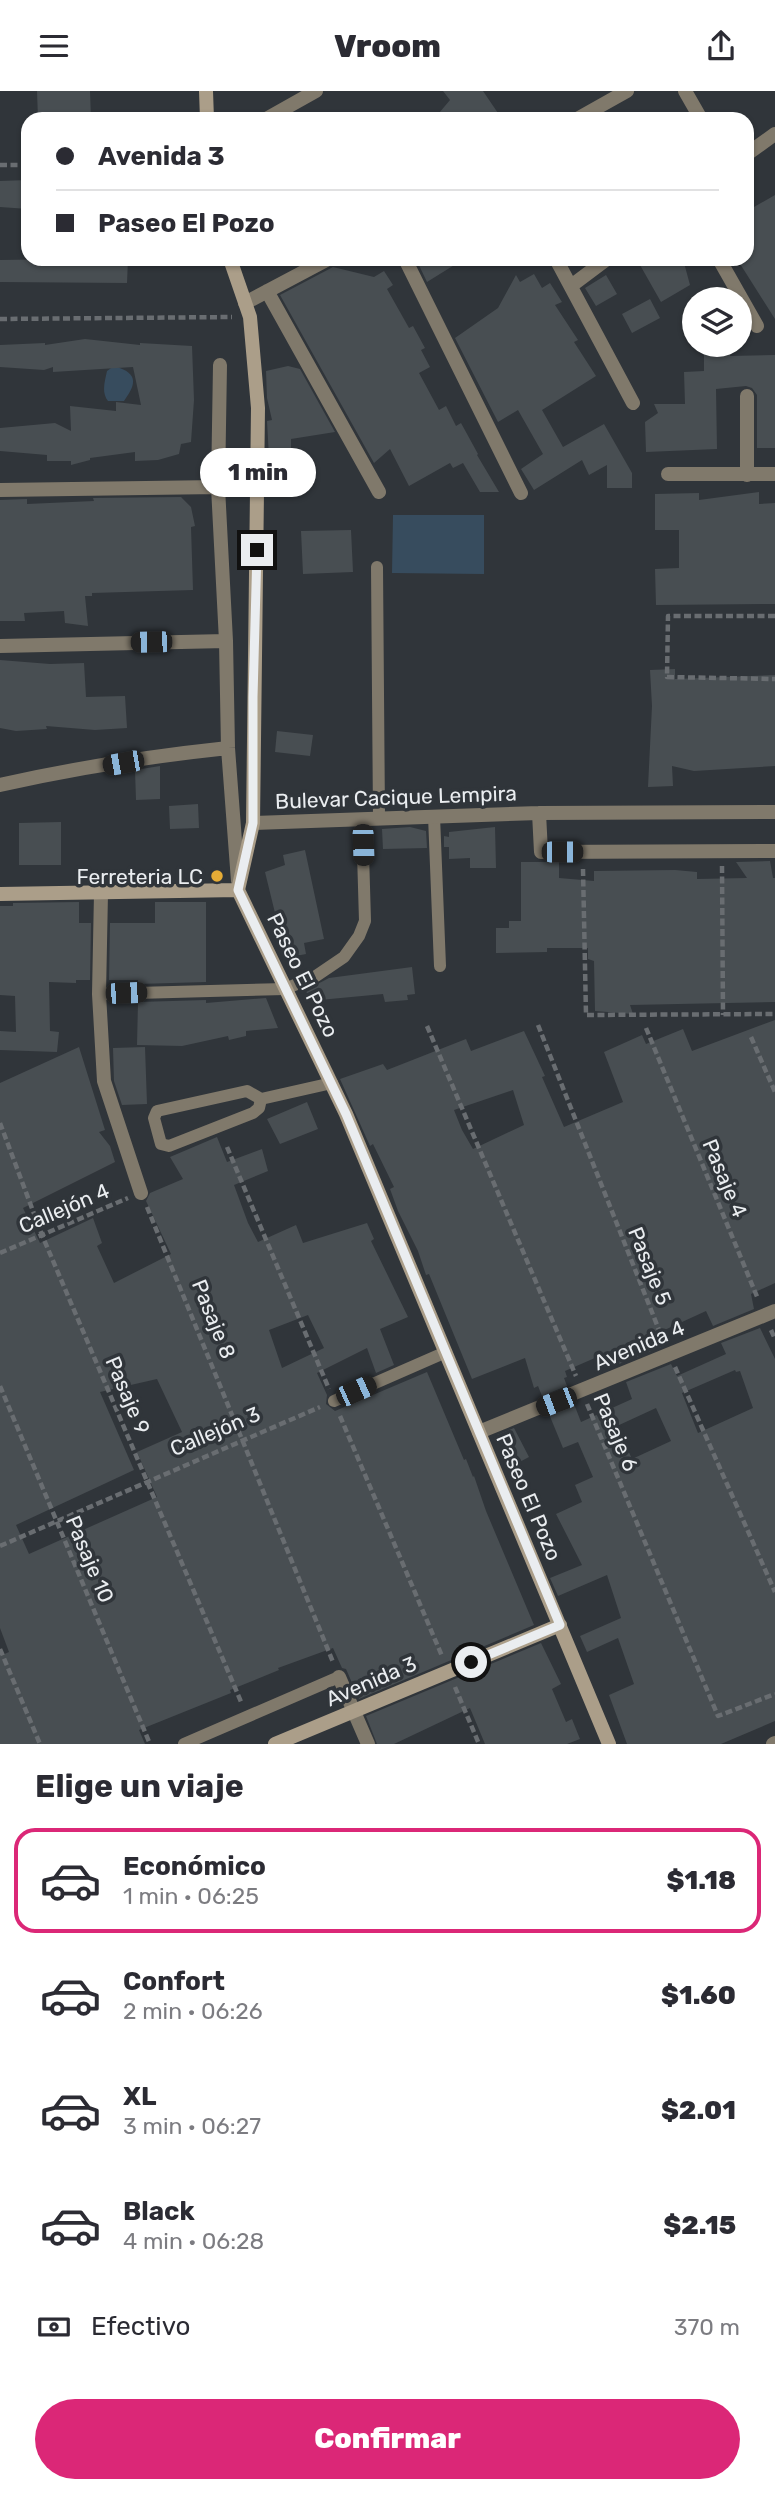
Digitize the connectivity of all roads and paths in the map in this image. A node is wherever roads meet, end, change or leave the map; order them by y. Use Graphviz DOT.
graph roads {
  1 [pos="206,91"];
  2 [pos="316,91"];
  3 [pos="626,91"];
  4 [pos="685,91"];
  5 [pos="207,112"];
  6 [pos="278,112"];
  7 [pos="589,112"];
  8 [pos="697,112"];
  9 [pos="775,134"];
  10 [pos="754,149"];
  11 [pos="0,165"];
  12 [pos="21,165"];
  13 [pos="232,266"];
  14 [pos="315,266"];
  15 [pos="408,266"];
  16 [pos="560,266"];
  17 [pos="598,266"];
  18 [pos="723,266"];
  19 [pos="571,286"];
  20 [pos="267,291"];
  21 [pos="248,310"];
  22 [pos="0,320"];
  23 [pos="757,326"];
  24 [pos="220,365"];
  25 [pos="747,396"];
  26 [pos="633,403"];
  27 [pos="668,474"];
  28 [pos="775,474"];
  29 [pos="747,475"];
  30 [pos="218,487"];
  31 [pos="0,490"];
  32 [pos="379,492"];
  33 [pos="521,493"];
  34 [pos="377,567"];
  35 [pos="775,616"];
  36 [pos="226,641"];
  37 [pos="0,646"];
  38 [pos="775,679"];
  39 [pos="228,748"];
  40 [pos="0,785"];
  41 [pos="775,812"];
  42 [pos="539,813"];
  43 [pos="434,816"];
  44 [pos="380,818"];
  45 [pos="362,819"];
  46 [pos="253,823"];
  47 [pos="722,851"];
  48 [pos="775,851"];
  49 [pos="583,852"];
  50 [pos="238,890"];
  51 [pos="101,893"];
  52 [pos="0,894"];
  53 [pos="440,966"];
  54 [pos="285,989"];
  55 [pos="99,994"];
  56 [pos="723,1014"];
  57 [pos="775,1014"];
  58 [pos="538,1025"];
  59 [pos="427,1026"];
  60 [pos="646,1028"];
  61 [pos="751,1037"];
  62 [pos="332,1083"];
  63 [pos="775,1092"];
  64 [pos="261,1099"];
  65 [pos="0,1123"];
  66 [pos="141,1193"];
  67 [pos="42,1235"];
  68 [pos="0,1253"];
  69 [pos="770,1313"];
  70 [pos="775,1339"];
  71 [pos="446,1352"];
  72 [pos="669,1354"];
  73 [pos="0,1386"];
  74 [pos="582,1391"];
  75 [pos="334,1401"];
  76 [pos="479,1432"];
  77 [pos="241,1441"];
  78 [pos="148,1482"];
  79 [pos="57,1521"];
  80 [pos="0,1546"];
  81 [pos="775,1592"];
  82 [pos="560,1625"];
  83 [pos="0,1649"];
  84 [pos="448,1671"];
  85 [pos="339,1677"];
  86 [pos="775,1694"];
  87 [pos="354,1711"];
  88 [pos="247,1718"];
  89 [pos="40,1744"];
  90 [pos="150,1744"];
  91 [pos="184,1744"];
  92 [pos="275,1744"];
  93 [pos="368,1744"];
  94 [pos="479,1744"];
  95 [pos="609,1744"];
  1 -- 5 [label="street"];
  2 -- 6 [label="street"];
  3 -- 7 [label="street"];
  4 -- 8 [label="street"];
  9 -- 10 [label="street"];
  11 -- 12 [label="path"];
  13 -- 21 [label="street"];
  14 -- 20 [label="street"];
  15 -- 33 [label="street"];
  16 -- 19 [label="street"];
  17 -- 19 [label="street"];
  18 -- 23 [label="street"];
  19 -- 26 [label="street"];
  20 -- 21 [label="street"];
  20 -- 32 [label="street"];
  21 -- 22 [label="path"];
  21 -- 46 [label="street"];
  24 -- 30 [label="street"];
  25 -- 29 [label="street"];
  27 -- 29 [label="street"];
  28 -- 29 [label="street"];
  30 -- 31 [label="street"];
  30 -- 36 [label="street"];
  34 -- 44 [label="lane"];
  35 -- 38 [label="path"];
  36 -- 37 [label="street"];
  36 -- 39 [label="street"];
  39 -- 40 [label="street"];
  39 -- 50 [label="street"];
  41 -- 42 [label="street, Bulevar Cacique Lempira"];
  42 -- 43 [label="street, Bulevar Cacique Lempira"];
  42 -- 49 [label="street, Bulevar Cacique Lempira"];
  43 -- 44 [label="street, Bulevar Cacique Lempira"];
  43 -- 53 [label="lane"];
  44 -- 45 [label="street, Bulevar Cacique Lempira"];
  45 -- 46 [label="street, Bulevar Cacique Lempira"];
  45 -- 54 [label="lane"];
  46 -- 50 [label="street"];
  47 -- 48 [label="street, Bulevar Cacique Lempira"];
  47 -- 49 [label="street, Bulevar Cacique Lempira"];
  47 -- 56 [label="path"];
  49 -- 56 [label="path"];
  50 -- 51 [label="street"];
  50 -- 54 [label="street, Paseo El Pozo"];
  51 -- 52 [label="street"];
  51 -- 55 [label="street"];
  54 -- 55 [label="lane"];
  54 -- 62 [label="street, Paseo El Pozo"];
  55 -- 66 [label="street"];
  56 -- 57 [label="path"];
  58 -- 72 [label="path, Pasaje 5"];
  59 -- 74 [label="path, Pasaje 6"];
  60 -- 69 [label="path, Pasaje 4"];
  61 -- 63 [label="path"];
  62 -- 64 [label="lane"];
  62 -- 71 [label="street, Paseo El Pozo"];
  64 -- 64 [label="lane"];
  65 -- 67 [label="path, Pasaje 9"];
  66 -- 67 [label="path, Callejón 4"];
  66 -- 77 [label="path, Pasaje 8"];
  67 -- 68 [label="path, Callejón 4"];
  67 -- 78 [label="path, Pasaje 9"];
  69 -- 70 [label="path, Pasaje 4"];
  69 -- 72 [label="street, Avenida 4"];
  71 -- 75 [label="lane"];
  71 -- 76 [label="street, Paseo El Pozo"];
  72 -- 74 [label="street, Avenida 4"];
  72 -- 81 [label="path, Pasaje 5"];
  73 -- 79 [label="path, Pasaje 10"];
  74 -- 76 [label="street, Avenida 4"];
  74 -- 86 [label="path, Pasaje 6"];
  75 -- 77 [label="path, Callejón 3"];
  76 -- 82 [label="street, Paseo El Pozo"];
  77 -- 78 [label="path, Callejón 3"];
  77 -- 85 [label="path, Pasaje 8"];
  78 -- 79 [label="path, Callejón 3"];
  78 -- 88 [label="path, Pasaje 9"];
  79 -- 80 [label="path, Callejón 3"];
  79 -- 90 [label="path, Pasaje 10"];
  82 -- 84 [label="street, Avenida 3"];
  82 -- 95 [label="street, Paseo El Pozo"];
  83 -- 89 [label="path"];
  84 -- 87 [label="street, Avenida 3"];
  84 -- 94 [label="path"];
  85 -- 87 [label="street"];
  85 -- 88 [label="lane"];
  87 -- 92 [label="street, Avenida 3"];
  87 -- 93 [label="street"];
  88 -- 91 [label="lane"];
}
